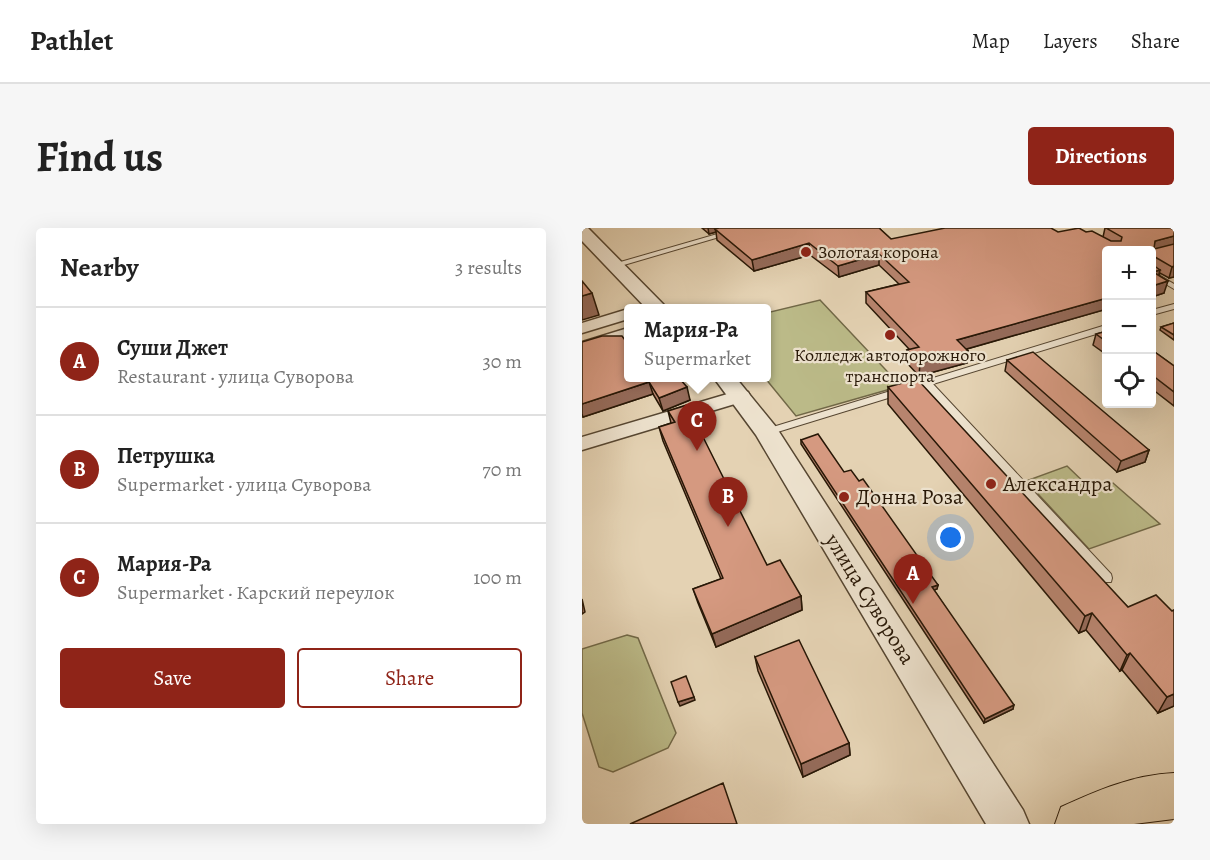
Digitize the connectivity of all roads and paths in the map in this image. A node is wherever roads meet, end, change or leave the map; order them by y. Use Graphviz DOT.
graph roads {
  1 [pos="746,228"];
  2 [pos="582,231"];
  3 [pos="614,265"];
  4 [pos="1156,276"];
  5 [pos="1174,287"];
  6 [pos="648,304"];
  7 [pos="1174,306"];
  8 [pos="1156,312"];
  9 [pos="624,315"];
  10 [pos="582,328"];
  11 [pos="1102,330"];
  12 [pos="624,334"];
  13 [pos="582,347"];
  14 [pos="927,384"];
  15 [pos="733,387"];
  16 [pos="767,432"];
  17 [pos="582,444"];
  18 [pos="1106,578"];
  19 [pos="1174,796"];
  20 [pos="1009,824"];
  21 [pos="1078,824"];
  1 -- 3 [label="lane"];
  2 -- 3 [label="street"];
  3 -- 6 [label="street"];
  4 -- 5 [label="lane"];
  7 -- 8 [label="lane"];
  9 -- 10 [label="street"];
  11 -- 14 [label="lane"];
  12 -- 13 [label="street"];
  14 -- 16 [label="lane"];
  14 -- 18 [label="lane"];
  15 -- 16 [label="street, улица Суворова"];
  15 -- 17 [label="street"];
  16 -- 20 [label="street, улица Суворова"];
  19 -- 21 [label="main road"];
}
